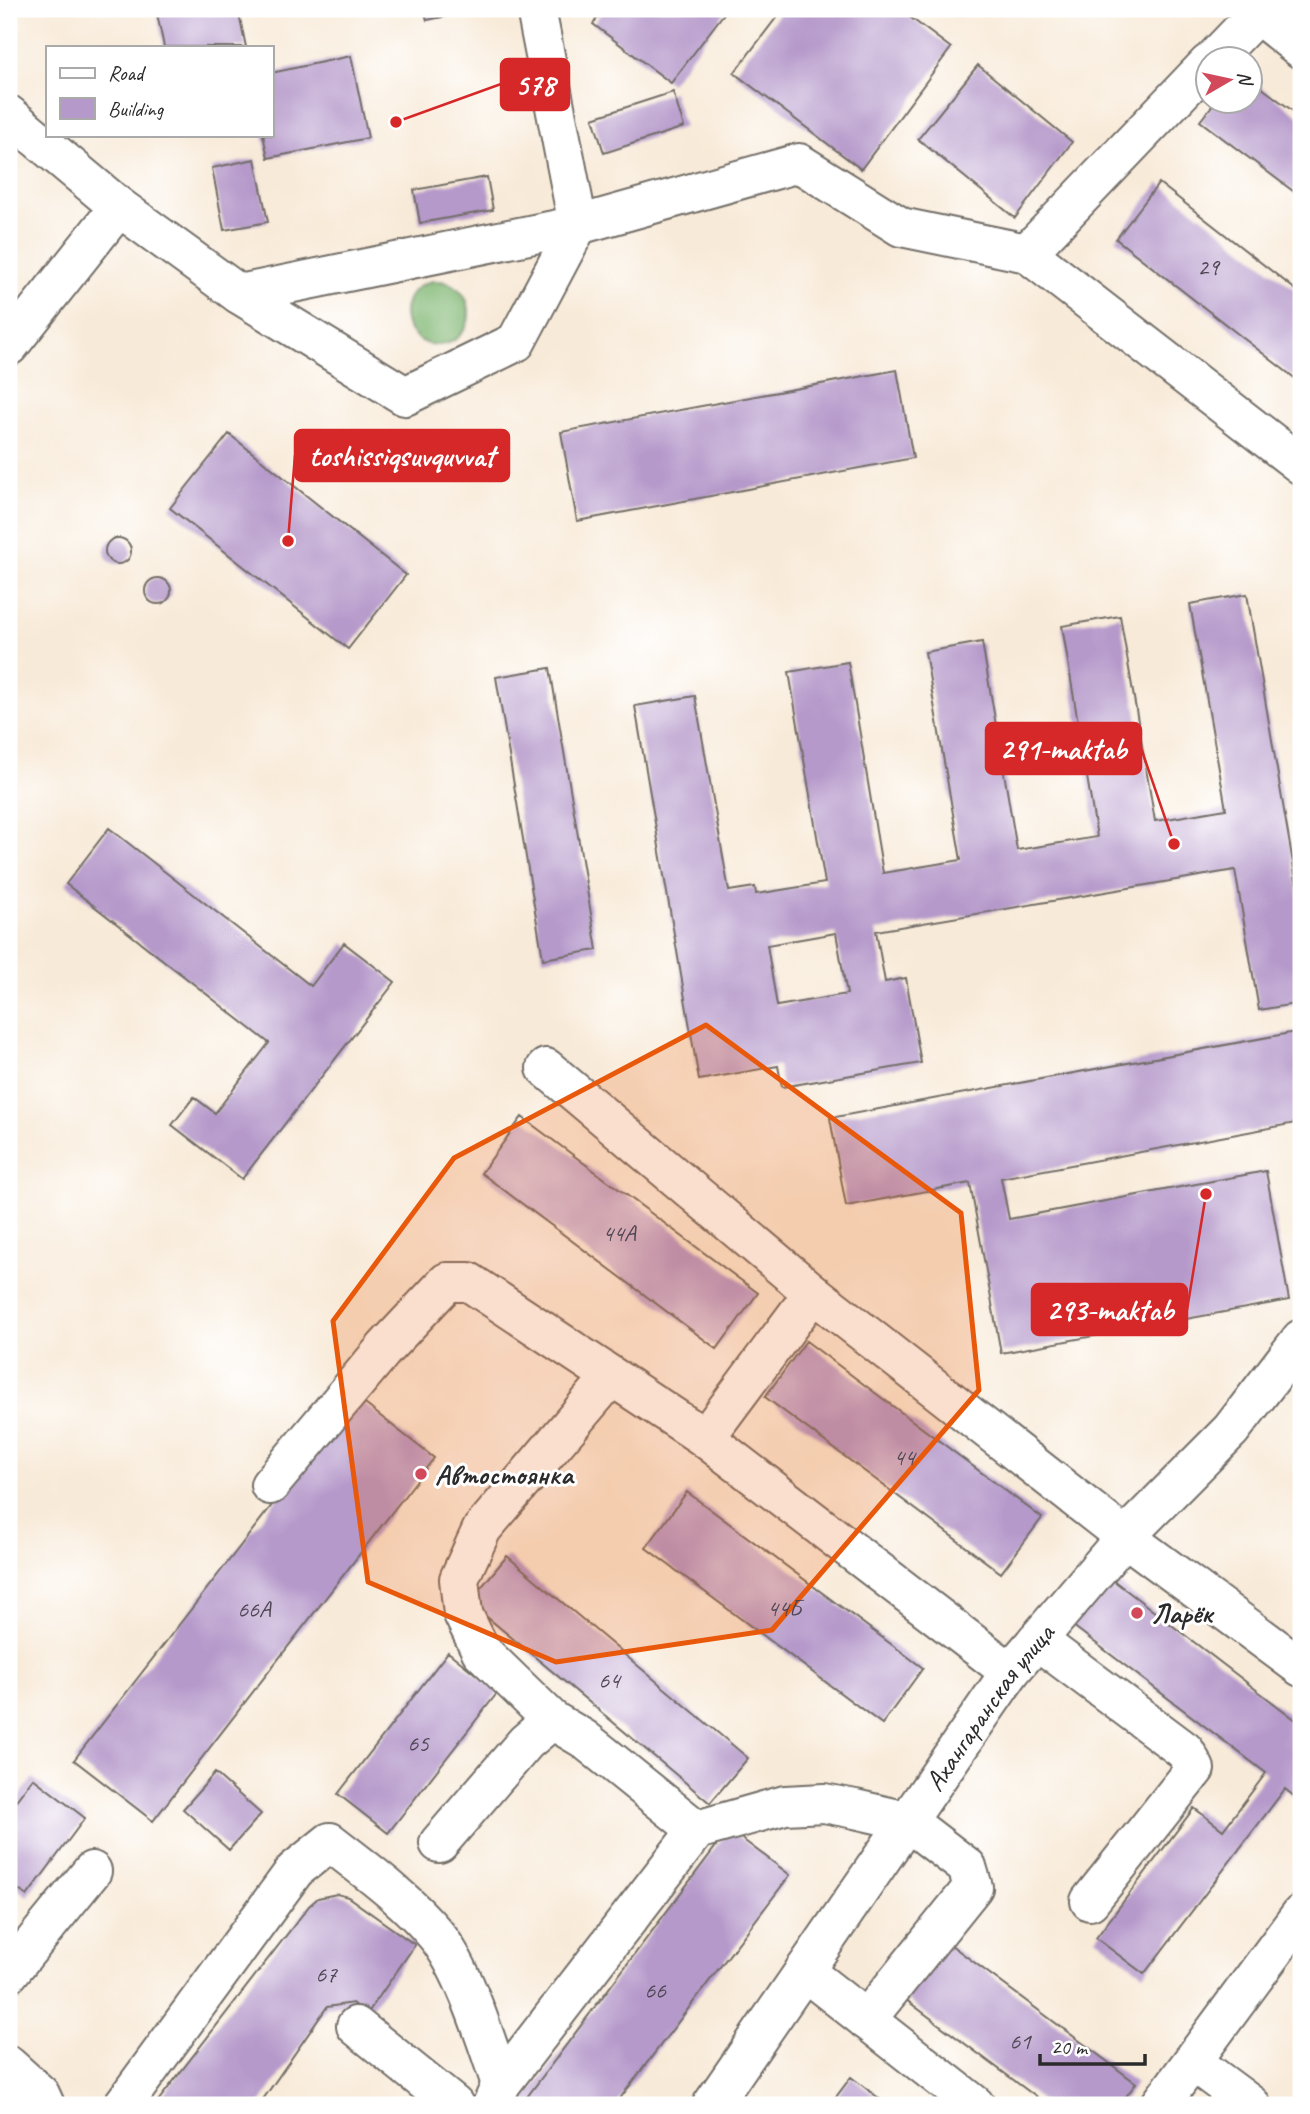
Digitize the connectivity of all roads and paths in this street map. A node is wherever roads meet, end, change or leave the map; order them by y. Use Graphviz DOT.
graph roads {
  1 [pos="536,9"];
  2 [pos="1259,11"];
  3 [pos="1226,46"];
  4 [pos="1301,49"];
  5 [pos="1194,80"];
  6 [pos="9,115"];
  7 [pos="120,206"];
  8 [pos="579,225"];
  9 [pos="1027,253"];
  10 [pos="239,294"];
  11 [pos="13,332"];
  12 [pos="1301,465"];
  13 [pos="546,1068"];
  14 [pos="813,1293"];
  15 [pos="1301,1339"];
  16 [pos="611,1377"];
  17 [pos="705,1438"];
  18 [pos="270,1485"];
  19 [pos="1125,1537"];
  20 [pos="1037,1640"];
  21 [pos="1301,1667"];
  22 [pos="1010,1672"];
  23 [pos="552,1720"];
  24 [pos="907,1821"];
  25 [pos="697,1830"];
  26 [pos="439,1843"];
  27 [pos="92,1871"];
  28 [pos="1090,1901"];
  29 [pos="1301,1914"];
  30 [pos="804,1971"];
  31 [pos="9,1973"];
  32 [pos="866,2020"];
  33 [pos="356,2025"];
  34 [pos="1193,2062"];
  35 [pos="9,2066"];
  36 [pos="496,2094"];
  37 [pos="45,2105"];
  38 [pos="123,2105"];
  39 [pos="454,2105"];
  40 [pos="712,2105"];
  41 [pos="975,2105"];
  42 [pos="1160,2105"];
  43 [pos="1251,2105"];
  1 -- 8 [label="street"];
  2 -- 3 [label="street"];
  2 -- 4 [label="street"];
  5 -- 9 [label="street"];
  6 -- 7 [label="street"];
  7 -- 10 [label="street"];
  7 -- 11 [label="street"];
  8 -- 9 [label="street"];
  8 -- 10 [label="street"];
  8 -- 10 [label="street"];
  9 -- 12 [label="street"];
  13 -- 14 [label="street"];
  14 -- 17 [label="street"];
  14 -- 19 [label="street"];
  15 -- 19 [label="street, Ахангаранская улица"];
  16 -- 17 [label="street"];
  16 -- 18 [label="street"];
  16 -- 23 [label="street"];
  17 -- 22 [label="street"];
  19 -- 20 [label="street, Ахангаранская улица"];
  19 -- 21 [label="street"];
  20 -- 22 [label="street, Ахангаранская улица"];
  20 -- 28 [label="street"];
  22 -- 24 [label="street, Ахангаранская улица"];
  23 -- 25 [label="street"];
  23 -- 26 [label="street"];
  24 -- 25 [label="street"];
  24 -- 30 [label="street, Ахангаранская улица"];
  24 -- 32 [label="street"];
  25 -- 36 [label="street"];
  27 -- 31 [label="street"];
  29 -- 34 [label="street"];
  30 -- 32 [label="street"];
  30 -- 40 [label="street, Ахангаранская улица"];
  32 -- 41 [label="street"];
  33 -- 39 [label="street"];
  34 -- 42 [label="street"];
  34 -- 43 [label="street"];
  35 -- 37 [label="street"];
  36 -- 38 [label="street"];
}
